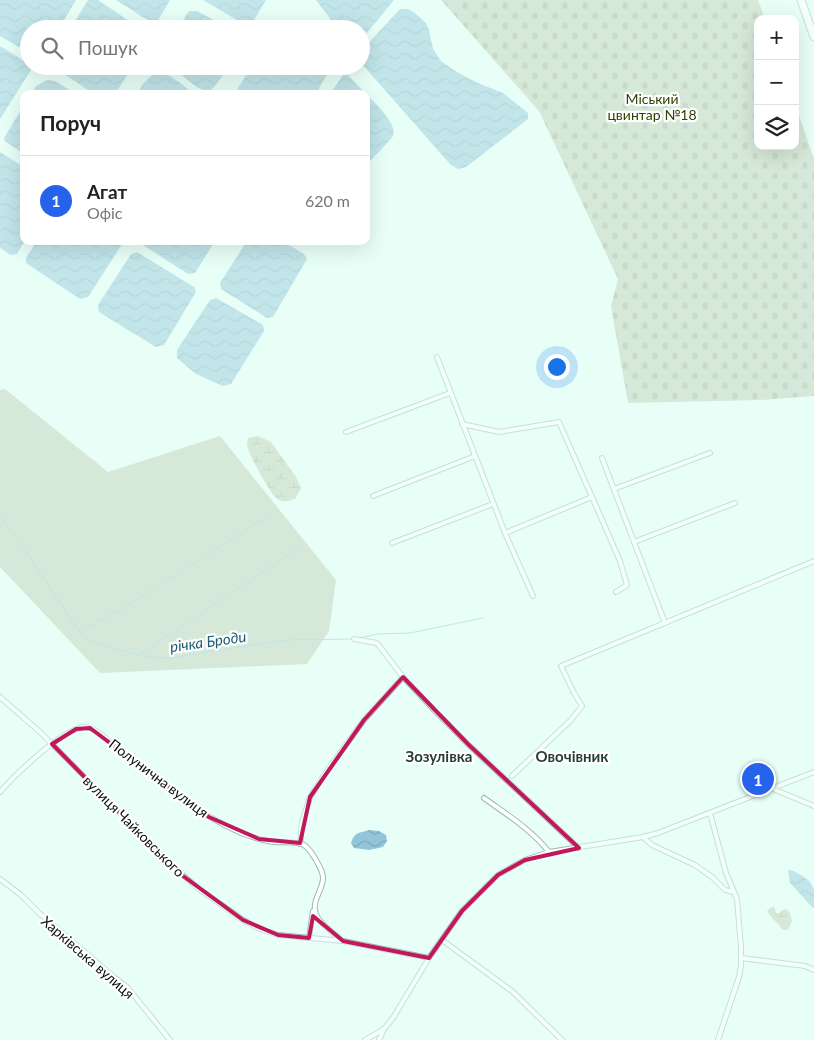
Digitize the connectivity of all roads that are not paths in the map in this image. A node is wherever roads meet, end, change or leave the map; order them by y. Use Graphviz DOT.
graph roads {
  1 [pos="801,0"];
  2 [pos="814,36"];
  3 [pos="437,357"];
  4 [pos="450,393"];
  5 [pos="462,424"];
  6 [pos="346,432"];
  7 [pos="710,453"];
  8 [pos="475,456"];
  9 [pos="602,458"];
  10 [pos="614,489"];
  11 [pos="373,496"];
  12 [pos="592,497"];
  13 [pos="736,503"];
  14 [pos="493,504"];
  15 [pos="505,533"];
  16 [pos="634,542"];
  17 [pos="392,543"];
  18 [pos="814,561"];
  19 [pos="616,592"];
  20 [pos="533,596"];
  21 [pos="665,622"];
  22 [pos="354,639"];
  23 [pos="403,677"];
  24 [pos="0,697"];
  25 [pos="52,744"];
  26 [pos="814,772"];
  27 [pos="512,776"];
  28 [pos="773,788"];
  29 [pos="0,792"];
  30 [pos="484,798"];
  31 [pos="814,806"];
  32 [pos="710,813"];
  33 [pos="643,837"];
  34 [pos="300,844"];
  35 [pos="579,848"];
  36 [pos="549,852"];
  37 [pos="0,879"];
  38 [pos="735,892"];
  39 [pos="314,904"];
  40 [pos="309,938"];
  41 [pos="442,940"];
  42 [pos="343,941"];
  43 [pos="429,958"];
  44 [pos="741,958"];
  45 [pos="814,970"];
  46 [pos="384,1029"];
  47 [pos="170,1040"];
  48 [pos="365,1040"];
  49 [pos="379,1040"];
  50 [pos="562,1040"];
  51 [pos="718,1040"];
  1 -- 2 [label="highway"];
  3 -- 4 [label="street"];
  4 -- 5 [label="street"];
  4 -- 6 [label="street"];
  5 -- 8 [label="street"];
  5 -- 12 [label="street"];
  7 -- 10 [label="street"];
  8 -- 11 [label="street"];
  8 -- 14 [label="street"];
  9 -- 10 [label="street"];
  10 -- 16 [label="street"];
  12 -- 15 [label="street"];
  12 -- 19 [label="street"];
  13 -- 16 [label="street"];
  14 -- 15 [label="street"];
  14 -- 17 [label="street"];
  15 -- 20 [label="street"];
  16 -- 21 [label="street"];
  18 -- 21 [label="street"];
  21 -- 27 [label="street"];
  22 -- 23 [label="street"];
  23 -- 34 [label="street"];
  23 -- 35 [label="street"];
  24 -- 25 [label="street, вулиця Чайковського"];
  25 -- 29 [label="street"];
  25 -- 34 [label="street, Полунична вулиця"];
  25 -- 40 [label="street, вулиця Чайковського"];
  26 -- 28 [label="street"];
  28 -- 31 [label="street"];
  28 -- 32 [label="street"];
  30 -- 36 [label="street"];
  32 -- 33 [label="street"];
  32 -- 38 [label="street"];
  33 -- 35 [label="street"];
  33 -- 38 [label="street"];
  34 -- 39 [label="street"];
  35 -- 36 [label="street"];
  36 -- 41 [label="street"];
  37 -- 47 [label="street, Харківська вулиця"];
  38 -- 44 [label="street"];
  39 -- 40 [label="street"];
  39 -- 42 [label="street"];
  40 -- 42 [label="street, вулиця Чайковського"];
  41 -- 43 [label="street"];
  41 -- 50 [label="street"];
  42 -- 43 [label="street, вулиця Чайковського"];
  43 -- 46 [label="street"];
  44 -- 45 [label="street"];
  44 -- 51 [label="street"];
  46 -- 48 [label="street"];
  46 -- 49 [label="street"];
}
